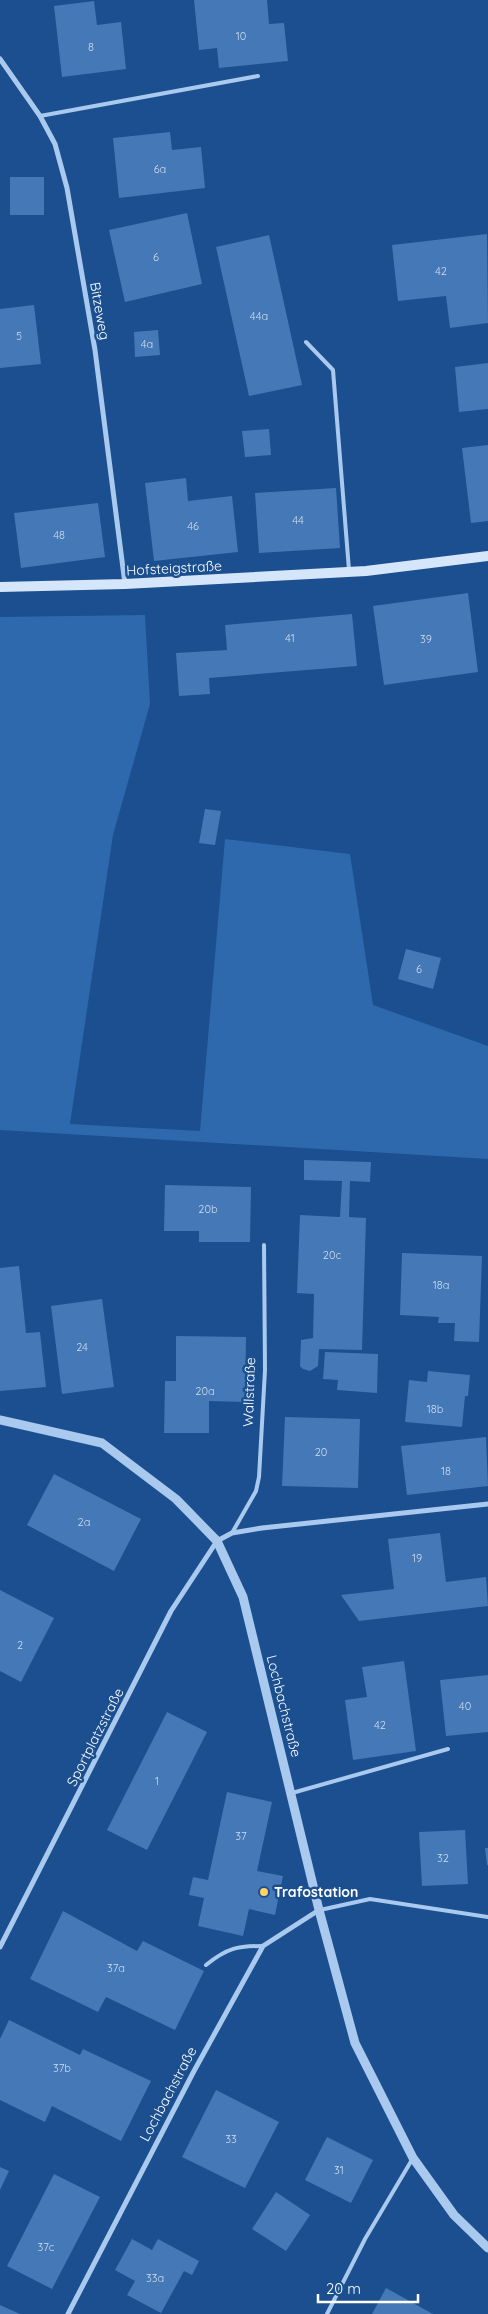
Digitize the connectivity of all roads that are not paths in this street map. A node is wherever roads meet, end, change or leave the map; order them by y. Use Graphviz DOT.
graph roads {
  1 [pos="0,59"];
  2 [pos="258,76"];
  3 [pos="40,116"];
  4 [pos="306,342"];
  5 [pos="488,556"];
  6 [pos="350,572"];
  7 [pos="125,584"];
  8 [pos="0,586"];
  9 [pos="264,1245"];
  10 [pos="0,1420"];
  11 [pos="488,1504"];
  12 [pos="232,1533"];
  13 [pos="217,1541"];
  14 [pos="448,1748"];
  15 [pos="292,1794"];
  16 [pos="319,1910"];
  17 [pos="488,1917"];
  18 [pos="263,1946"];
  19 [pos="0,1947"];
  20 [pos="206,1965"];
  21 [pos="414,2158"];
  22 [pos="488,2248"];
  23 [pos="68,2314"];
  24 [pos="327,2314"];
  1 -- 3 [label="street, Bitzeweg"];
  2 -- 3 [label="lane"];
  3 -- 7 [label="street, Bitzeweg"];
  4 -- 6 [label="lane"];
  5 -- 6 [label="main road, Hofsteigstraße"];
  6 -- 7 [label="main road, Hofsteigstraße"];
  7 -- 8 [label="main road, Hofsteigstraße"];
  9 -- 12 [label="lane, Wallstraße"];
  10 -- 13 [label="street"];
  11 -- 12 [label="street"];
  12 -- 13 [label="street"];
  13 -- 15 [label="street, Lochbachstraße"];
  13 -- 19 [label="street, Sportplatzstraße"];
  14 -- 15 [label="lane"];
  15 -- 16 [label="street, Lochbachstraße"];
  16 -- 17 [label="lane, Lochbachstraße"];
  16 -- 18 [label="street, Lochbachstraße"];
  16 -- 21 [label="street, Lochbachstraße"];
  18 -- 20 [label="lane"];
  18 -- 23 [label="street, Lochbachstraße"];
  21 -- 22 [label="street, Lochbachstraße"];
  21 -- 24 [label="lane"];
}
